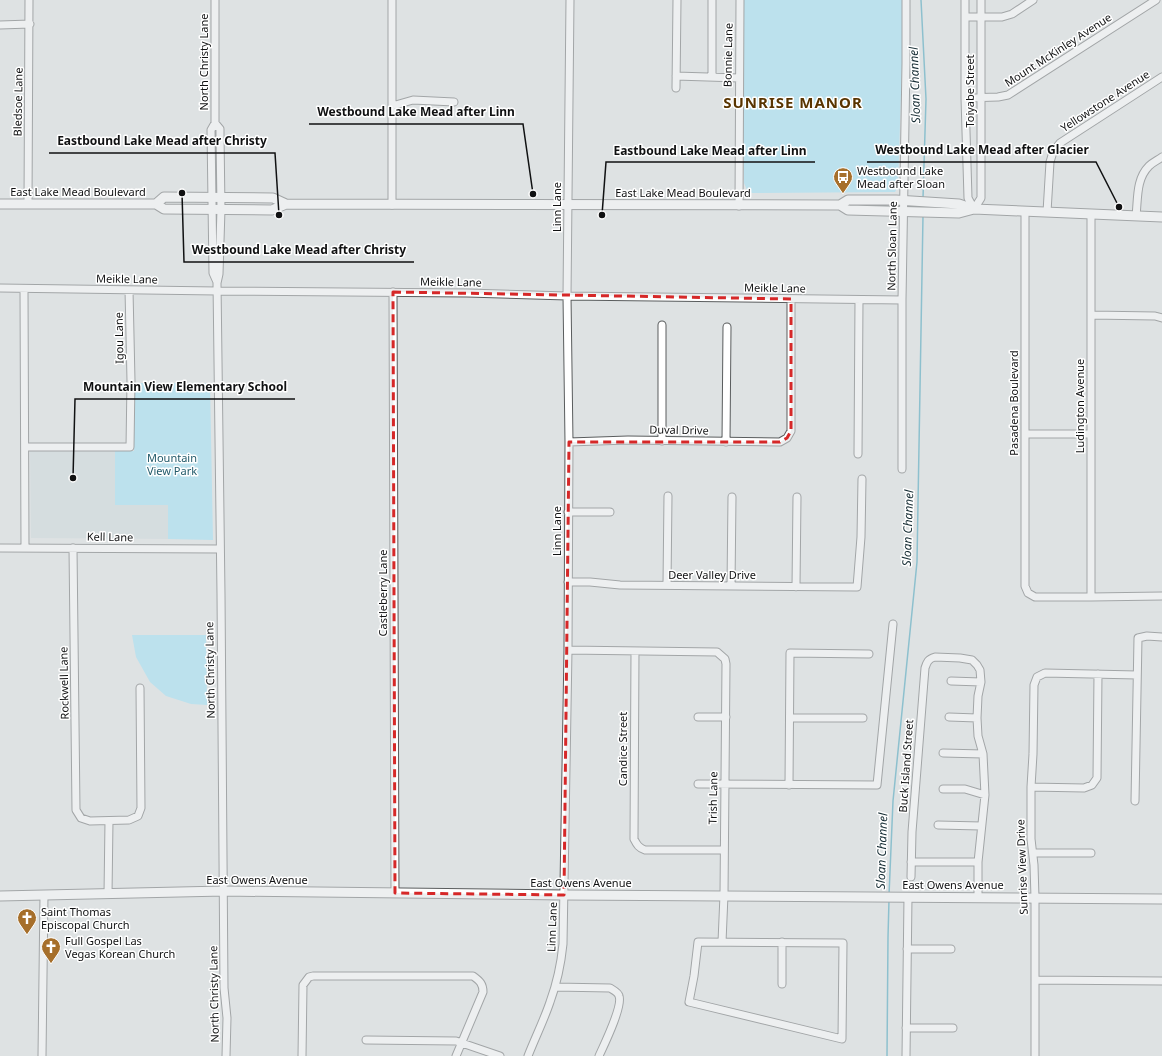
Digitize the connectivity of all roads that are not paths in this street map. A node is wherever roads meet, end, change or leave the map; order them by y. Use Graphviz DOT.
graph roads {
  1 [pos="29,0"];
  2 [pos="215,0"];
  3 [pos="392,0"];
  4 [pos="570,0"];
  5 [pos="677,0"];
  6 [pos="712,0"];
  7 [pos="740,0"];
  8 [pos="906,0"];
  9 [pos="965,0"];
  10 [pos="981,0"];
  11 [pos="1033,0"];
  12 [pos="1156,0"];
  13 [pos="965,17"];
  14 [pos="981,17"];
  15 [pos="30,24"];
  16 [pos="0,25"];
  17 [pos="676,76"];
  18 [pos="712,77"];
  19 [pos="1162,77"];
  20 [pos="739,78"];
  21 [pos="676,88"];
  22 [pos="965,98"];
  23 [pos="981,98"];
  24 [pos="454,102"];
  25 [pos="392,106"];
  26 [pos="1162,157"];
  27 [pos="216,198"];
  28 [pos="904,201"];
  29 [pos="0,204"];
  30 [pos="28,204"];
  31 [pos="156,204"];
  32 [pos="286,204"];
  33 [pos="392,205"];
  34 [pos="568,205"];
  35 [pos="840,205"];
  36 [pos="739,206"];
  37 [pos="935,208"];
  38 [pos="217,209"];
  39 [pos="974,209"];
  40 [pos="904,211"];
  41 [pos="1025,211"];
  42 [pos="1047,212"];
  43 [pos="1091,214"];
  44 [pos="1136,216"];
  45 [pos="1162,217"];
  46 [pos="0,288"];
  47 [pos="24,289"];
  48 [pos="129,290"];
  49 [pos="217,291"];
  50 [pos="393,292"];
  51 [pos="567,296"];
  52 [pos="791,299"];
  53 [pos="859,300"];
  54 [pos="902,300"];
  55 [pos="1091,315"];
  56 [pos="1162,318"];
  57 [pos="662,325"];
  58 [pos="727,327"];
  59 [pos="1024,434"];
  60 [pos="1091,434"];
  61 [pos="662,441"];
  62 [pos="569,442"];
  63 [pos="726,442"];
  64 [pos="25,447"];
  65 [pos="858,454"];
  66 [pos="902,469"];
  67 [pos="862,478"];
  68 [pos="668,496"];
  69 [pos="732,497"];
  70 [pos="796,497"];
  71 [pos="568,512"];
  72 [pos="610,512"];
  73 [pos="0,548"];
  74 [pos="25,548"];
  75 [pos="73,548"];
  76 [pos="220,549"];
  77 [pos="568,582"];
  78 [pos="667,585"];
  79 [pos="732,586"];
  80 [pos="796,586"];
  81 [pos="1162,596"];
  82 [pos="1091,597"];
  83 [pos="893,624"];
  84 [pos="1162,637"];
  85 [pos="568,650"];
  86 [pos="635,651"];
  87 [pos="870,654"];
  88 [pos="1098,674"];
  89 [pos="1137,675"];
  90 [pos="951,681"];
  91 [pos="981,682"];
  92 [pos="140,688"];
  93 [pos="698,717"];
  94 [pos="726,717"];
  95 [pos="790,718"];
  96 [pos="863,718"];
  97 [pos="949,718"];
  98 [pos="977,718"];
  99 [pos="943,753"];
  100 [pos="983,754"];
  101 [pos="698,784"];
  102 [pos="725,784"];
  103 [pos="789,785"];
  104 [pos="1031,787"];
  105 [pos="944,789"];
  106 [pos="985,795"];
  107 [pos="1135,801"];
  108 [pos="109,821"];
  109 [pos="938,825"];
  110 [pos="981,826"];
  111 [pos="724,850"];
  112 [pos="1033,853"];
  113 [pos="1091,853"];
  114 [pos="911,862"];
  115 [pos="978,862"];
  116 [pos="911,877"];
  117 [pos="224,891"];
  118 [pos="396,893"];
  119 [pos="108,894"];
  120 [pos="44,895"];
  121 [pos="564,895"];
  122 [pos="724,895"];
  123 [pos="0,896"];
  124 [pos="908,897"];
  125 [pos="978,898"];
  126 [pos="1036,898"];
  127 [pos="1162,899"];
  128 [pos="722,942"];
  129 [pos="782,942"];
  130 [pos="907,949"];
  131 [pos="951,949"];
  132 [pos="1035,980"];
  133 [pos="1162,981"];
  134 [pos="782,984"];
  135 [pos="555,987"];
  136 [pos="906,1028"];
  137 [pos="953,1028"];
  138 [pos="366,1040"];
  139 [pos="462,1042"];
  140 [pos="42,1056"];
  141 [pos="226,1056"];
  142 [pos="302,1056"];
  143 [pos="456,1056"];
  144 [pos="500,1056"];
  145 [pos="528,1056"];
  146 [pos="599,1056"];
  147 [pos="906,1056"];
  148 [pos="1035,1056"];
  1 -- 15 [label="street, Bledsoe Lane"];
  2 -- 27 [label="street, North Christy Lane"];
  3 -- 25 [label="street"];
  4 -- 34 [label="street, Linn Lane"];
  5 -- 17 [label="street"];
  6 -- 18 [label="street"];
  7 -- 20 [label="street, Bonnie Lane"];
  8 -- 28 [label="street, North Sloan Lane"];
  9 -- 13 [label="street, Toiyabe Street"];
  10 -- 14 [label="street, Toiyabe Street"];
  11 -- 14 [label="street"];
  12 -- 23 [label="street, Mount McKinley Avenue"];
  13 -- 14 [label="street"];
  13 -- 22 [label="street, Toiyabe Street"];
  14 -- 23 [label="street, Toiyabe Street"];
  15 -- 16 [label="street"];
  15 -- 30 [label="street, Bledsoe Lane"];
  17 -- 18 [label="street"];
  17 -- 21 [label="street"];
  18 -- 20 [label="street"];
  19 -- 42 [label="street, Yellowstone Avenue"];
  20 -- 36 [label="street, Bonnie Lane"];
  22 -- 23 [label="street, Mount McKinley Avenue"];
  22 -- 39 [label="street, Toiyabe Street"];
  23 -- 39 [label="street, Toiyabe Street"];
  24 -- 25 [label="street"];
  25 -- 33 [label="street"];
  26 -- 44 [label="street"];
  27 -- 31 [label="main road, East Lake Mead Boulevard"];
  27 -- 32 [label="main road, East Lake Mead Boulevard"];
  27 -- 38 [label="street, North Christy Lane"];
  28 -- 35 [label="main road, East Lake Mead Boulevard"];
  28 -- 37 [label="main road, East Lake Mead Boulevard"];
  28 -- 40 [label="street, North Sloan Lane"];
  29 -- 30 [label="main road, East Lake Mead Boulevard"];
  30 -- 31 [label="main road, East Lake Mead Boulevard"];
  31 -- 38 [label="main road, East Lake Mead Boulevard"];
  32 -- 33 [label="main road, East Lake Mead Boulevard"];
  32 -- 38 [label="main road, East Lake Mead Boulevard"];
  33 -- 34 [label="main road, East Lake Mead Boulevard"];
  34 -- 36 [label="main road, East Lake Mead Boulevard"];
  34 -- 51 [label="street, Linn Lane"];
  35 -- 36 [label="main road, East Lake Mead Boulevard"];
  35 -- 40 [label="main road, East Lake Mead Boulevard"];
  37 -- 39 [label="main road, East Lake Mead Boulevard"];
  37 -- 40 [label="main road, East Lake Mead Boulevard"];
  38 -- 49 [label="street, North Christy Lane"];
  39 -- 41 [label="main road, East Lake Mead Boulevard"];
  40 -- 54 [label="street, North Sloan Lane"];
  41 -- 42 [label="main road, East Lake Mead Boulevard"];
  41 -- 59 [label="street, Pasadena Boulevard"];
  42 -- 43 [label="main road, East Lake Mead Boulevard"];
  43 -- 44 [label="main road, East Lake Mead Boulevard"];
  43 -- 55 [label="street, Ludington Avenue"];
  44 -- 45 [label="main road, East Lake Mead Boulevard"];
  46 -- 47 [label="street, Meikle Lane"];
  47 -- 48 [label="street, Meikle Lane"];
  47 -- 64 [label="street"];
  48 -- 49 [label="street, Meikle Lane"];
  48 -- 64 [label="street, Igou Lane"];
  49 -- 50 [label="street, Meikle Lane"];
  49 -- 76 [label="street, North Christy Lane"];
  50 -- 51 [label="street, Meikle Lane"];
  50 -- 118 [label="street, Castleberry Lane"];
  51 -- 52 [label="street, Meikle Lane"];
  51 -- 62 [label="street, Linn Lane"];
  52 -- 53 [label="street, Meikle Lane"];
  52 -- 63 [label="street, Duval Drive"];
  53 -- 54 [label="street, Meikle Lane"];
  53 -- 65 [label="street"];
  54 -- 66 [label="street, North Sloan Lane"];
  55 -- 56 [label="street"];
  55 -- 60 [label="street, Ludington Avenue"];
  57 -- 61 [label="street"];
  58 -- 63 [label="street"];
  59 -- 60 [label="street"];
  59 -- 82 [label="street, Pasadena Boulevard"];
  60 -- 82 [label="street, Ludington Avenue"];
  61 -- 62 [label="street, Duval Drive"];
  61 -- 63 [label="street, Duval Drive"];
  62 -- 71 [label="street, Linn Lane"];
  64 -- 74 [label="street"];
  67 -- 80 [label="street, Deer Valley Drive"];
  68 -- 78 [label="street"];
  69 -- 79 [label="street"];
  70 -- 80 [label="street"];
  71 -- 72 [label="street"];
  71 -- 77 [label="street, Linn Lane"];
  73 -- 74 [label="street, Kell Lane"];
  74 -- 75 [label="street, Kell Lane"];
  75 -- 76 [label="street, Kell Lane"];
  75 -- 108 [label="street, Rockwell Lane"];
  76 -- 117 [label="street, North Christy Lane"];
  77 -- 78 [label="street, Deer Valley Drive"];
  77 -- 85 [label="street, Linn Lane"];
  78 -- 79 [label="street, Deer Valley Drive"];
  79 -- 80 [label="street, Deer Valley Drive"];
  81 -- 82 [label="street"];
  83 -- 103 [label="street"];
  84 -- 89 [label="street"];
  85 -- 86 [label="street"];
  85 -- 121 [label="street, Linn Lane"];
  86 -- 94 [label="street, Trish Lane"];
  86 -- 111 [label="street, Candice Street"];
  87 -- 95 [label="street"];
  88 -- 89 [label="street"];
  88 -- 104 [label="street, Sunrise View Drive"];
  88 -- 104 [label="street"];
  89 -- 107 [label="street"];
  90 -- 91 [label="street"];
  91 -- 98 [label="street"];
  91 -- 114 [label="street, Buck Island Street"];
  92 -- 108 [label="street"];
  93 -- 94 [label="street"];
  94 -- 102 [label="street, Trish Lane"];
  95 -- 96 [label="street"];
  95 -- 103 [label="street"];
  97 -- 98 [label="street"];
  98 -- 100 [label="street"];
  99 -- 100 [label="street"];
  100 -- 106 [label="street"];
  101 -- 102 [label="street"];
  102 -- 103 [label="street"];
  102 -- 111 [label="street, Trish Lane"];
  104 -- 112 [label="street, Sunrise View Drive"];
  105 -- 106 [label="street"];
  106 -- 110 [label="street"];
  108 -- 119 [label="street"];
  109 -- 110 [label="street"];
  110 -- 115 [label="street"];
  111 -- 122 [label="street, Trish Lane"];
  112 -- 113 [label="street"];
  112 -- 126 [label="street, Sunrise View Drive"];
  114 -- 115 [label="street"];
  114 -- 116 [label="street, Buck Island Street"];
  115 -- 125 [label="street"];
  117 -- 118 [label="main road, East Owens Avenue"];
  117 -- 119 [label="main road, East Owens Avenue"];
  117 -- 141 [label="street, North Christy Lane"];
  118 -- 121 [label="main road, East Owens Avenue"];
  119 -- 120 [label="main road, East Owens Avenue"];
  120 -- 123 [label="main road, East Owens Avenue"];
  120 -- 140 [label="street"];
  121 -- 122 [label="main road, East Owens Avenue"];
  121 -- 135 [label="street, Linn Lane"];
  122 -- 124 [label="main road, East Owens Avenue"];
  122 -- 128 [label="street, Trish Lane"];
  124 -- 125 [label="main road, East Owens Avenue"];
  124 -- 130 [label="street"];
  125 -- 126 [label="main road, East Owens Avenue"];
  126 -- 127 [label="main road, East Owens Avenue"];
  126 -- 132 [label="street, Sunrise View Drive"];
  128 -- 129 [label="street"];
  128 -- 129 [label="street"];
  129 -- 134 [label="street"];
  130 -- 131 [label="street"];
  130 -- 136 [label="street"];
  132 -- 133 [label="street"];
  132 -- 148 [label="street, Sunrise View Drive"];
  135 -- 145 [label="street, Linn Lane"];
  135 -- 146 [label="street"];
  136 -- 137 [label="street"];
  136 -- 147 [label="street"];
  138 -- 139 [label="street"];
  139 -- 142 [label="street"];
  139 -- 143 [label="street"];
  139 -- 144 [label="street"];
}
